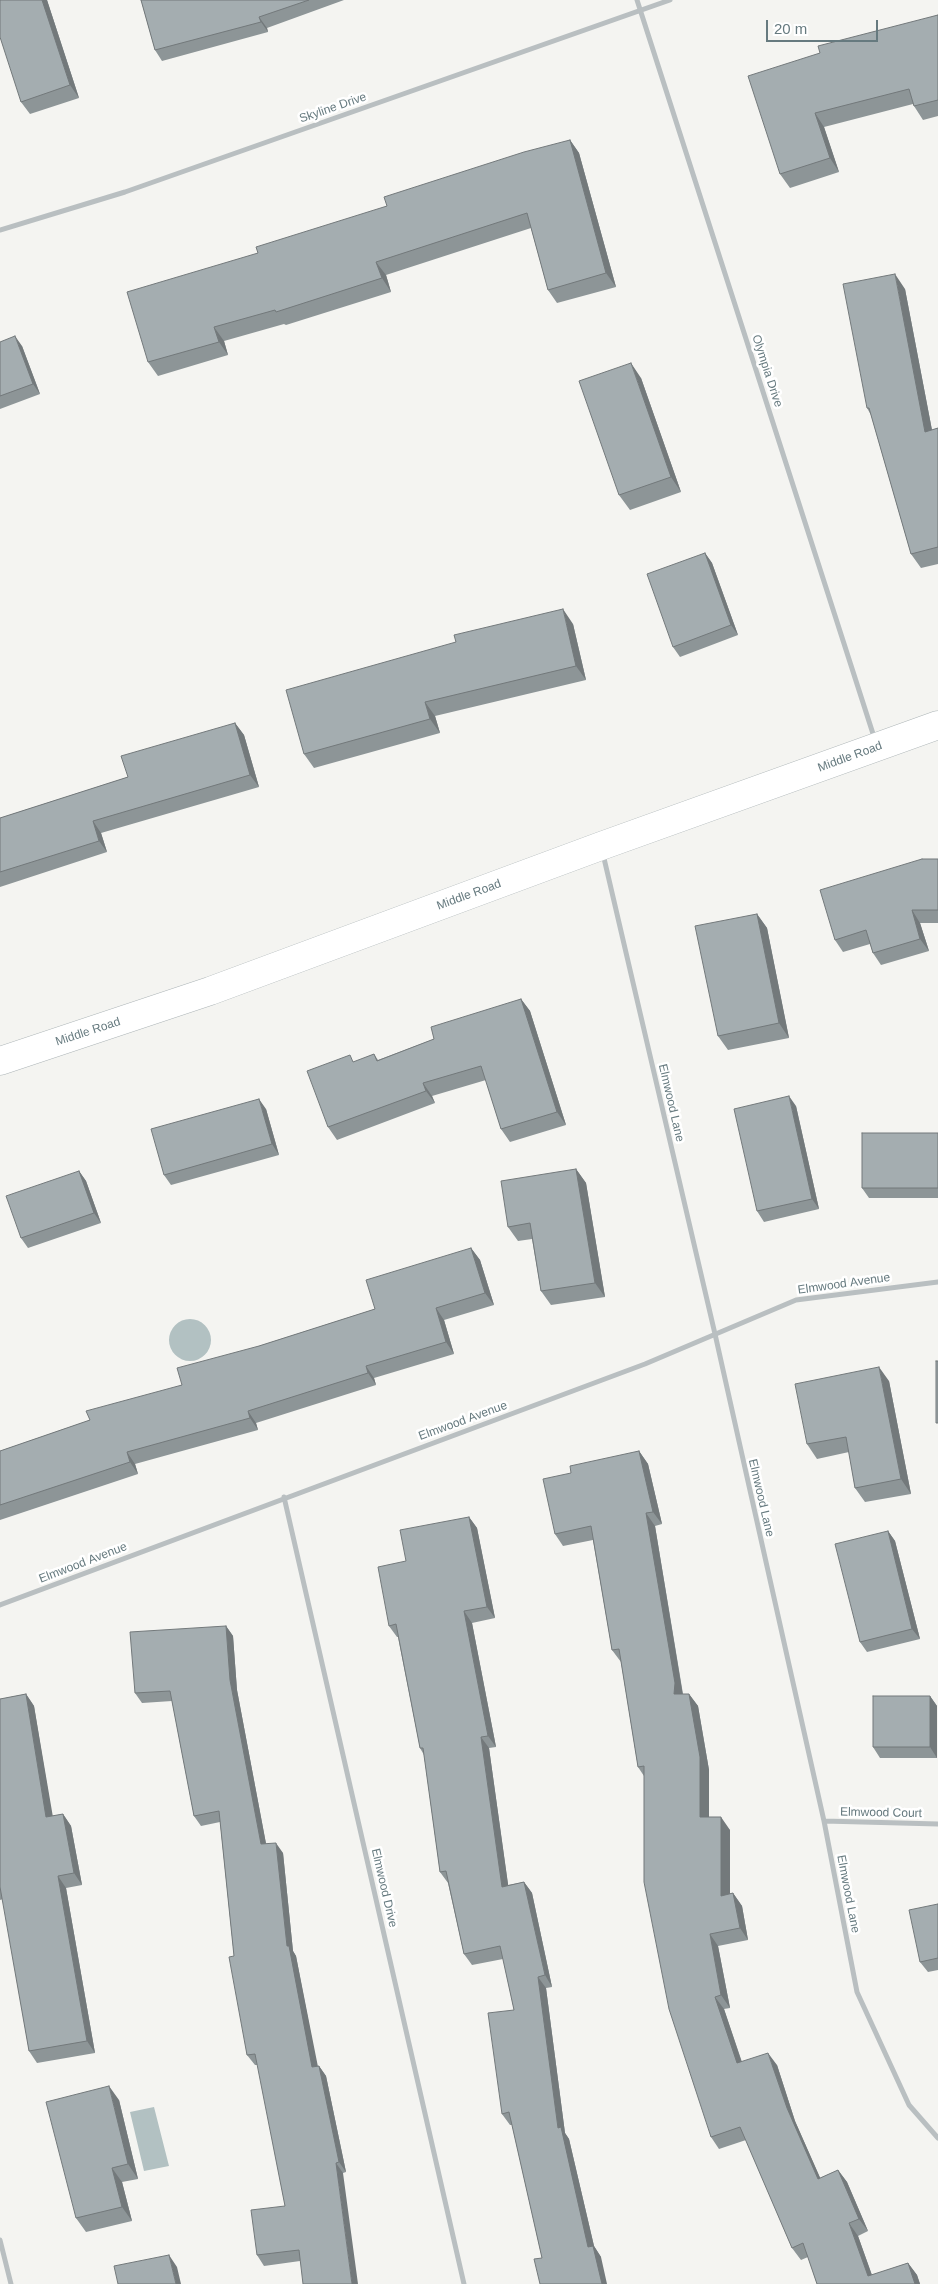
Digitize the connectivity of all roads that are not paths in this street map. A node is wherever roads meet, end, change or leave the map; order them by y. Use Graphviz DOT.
graph roads {
  1 [pos="637,0"];
  2 [pos="670,0"];
  3 [pos="641,10"];
  4 [pos="0,230"];
  5 [pos="938,726"];
  6 [pos="877,748"];
  7 [pos="601,846"];
  8 [pos="0,1061"];
  9 [pos="938,1282"];
  10 [pos="715,1334"];
  11 [pos="284,1497"];
  12 [pos="0,1606"];
  13 [pos="824,1822"];
  14 [pos="938,1824"];
  15 [pos="938,2138"];
  16 [pos="0,2240"];
  17 [pos="10,2284"];
  18 [pos="464,2284"];
  1 -- 3 [label="street, Olympia Drive"];
  2 -- 3 [label="street, Skyline Drive"];
  3 -- 4 [label="street, Skyline Drive"];
  3 -- 6 [label="street, Olympia Drive"];
  5 -- 6 [label="main road, Middle Road"];
  6 -- 7 [label="main road, Middle Road"];
  7 -- 8 [label="main road, Middle Road"];
  7 -- 10 [label="street, Elmwood Lane"];
  9 -- 10 [label="street, Elmwood Avenue"];
  10 -- 11 [label="street, Elmwood Avenue"];
  10 -- 13 [label="street, Elmwood Lane"];
  11 -- 12 [label="street, Elmwood Avenue"];
  11 -- 18 [label="street, Elmwood Drive"];
  13 -- 14 [label="street, Elmwood Court"];
  13 -- 15 [label="street, Elmwood Lane"];
  16 -- 17 [label="street"];
}
